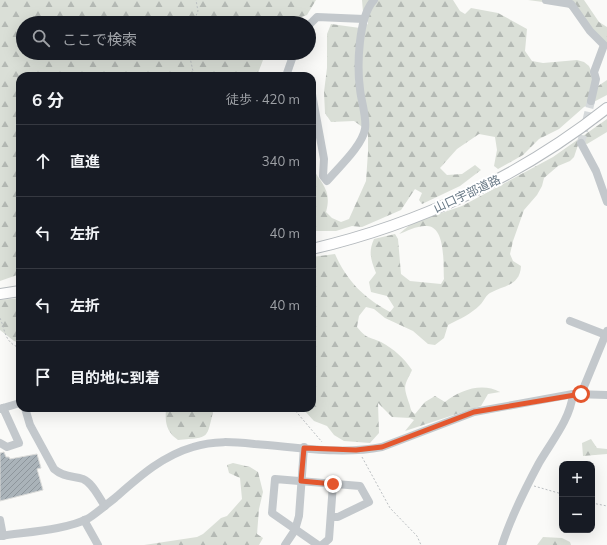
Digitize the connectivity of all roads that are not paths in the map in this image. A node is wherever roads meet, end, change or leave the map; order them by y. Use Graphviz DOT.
graph roads {
  1 [pos="374,0"];
  2 [pos="546,0"];
  3 [pos="562,1"];
  4 [pos="316,18"];
  5 [pos="364,19"];
  6 [pos="292,60"];
  7 [pos="287,72"];
  8 [pos="591,101"];
  9 [pos="607,108"];
  10 [pos="316,116"];
  11 [pos="581,143"];
  12 [pos="607,202"];
  13 [pos="316,248"];
  14 [pos="16,292"];
  15 [pos="0,294"];
  16 [pos="570,321"];
  17 [pos="606,333"];
  18 [pos="577,394"];
  19 [pos="607,395"];
  20 [pos="16,404"];
  21 [pos="2,408"];
  22 [pos="26,412"];
  23 [pos="0,443"];
  24 [pos="304,448"];
  25 [pos="301,481"];
  26 [pos="333,484"];
  27 [pos="105,506"];
  28 [pos="331,518"];
  29 [pos="0,520"];
  30 [pos="84,520"];
  31 [pos="295,530"];
  32 [pos="2,536"];
  33 [pos="98,545"];
  34 [pos="285,545"];
  35 [pos="318,545"];
  36 [pos="322,545"];
  37 [pos="502,545"];
  1 -- 5 [label="street"];
  2 -- 3 [label="street"];
  3 -- 8 [label="street"];
  4 -- 5 [label="street"];
  5 -- 10 [label="street"];
  6 -- 7 [label="street"];
  9 -- 13 [label="main road, 山口宇部道路"];
  11 -- 12 [label="street"];
  14 -- 15 [label="main road"];
  16 -- 17 [label="street"];
  17 -- 18 [label="street"];
  18 -- 19 [label="street"];
  18 -- 24 [label="street"];
  18 -- 37 [label="street"];
  20 -- 21 [label="street"];
  21 -- 23 [label="street"];
  22 -- 27 [label="street"];
  24 -- 25 [label="street"];
  24 -- 27 [label="street"];
  25 -- 26 [label="street"];
  25 -- 31 [label="street"];
  25 -- 31 [label="street"];
  26 -- 28 [label="street"];
  26 -- 28 [label="street"];
  27 -- 30 [label="street"];
  28 -- 36 [label="street"];
  29 -- 32 [label="street"];
  30 -- 32 [label="street"];
  30 -- 33 [label="street"];
  31 -- 34 [label="street"];
  31 -- 35 [label="street"];
}
